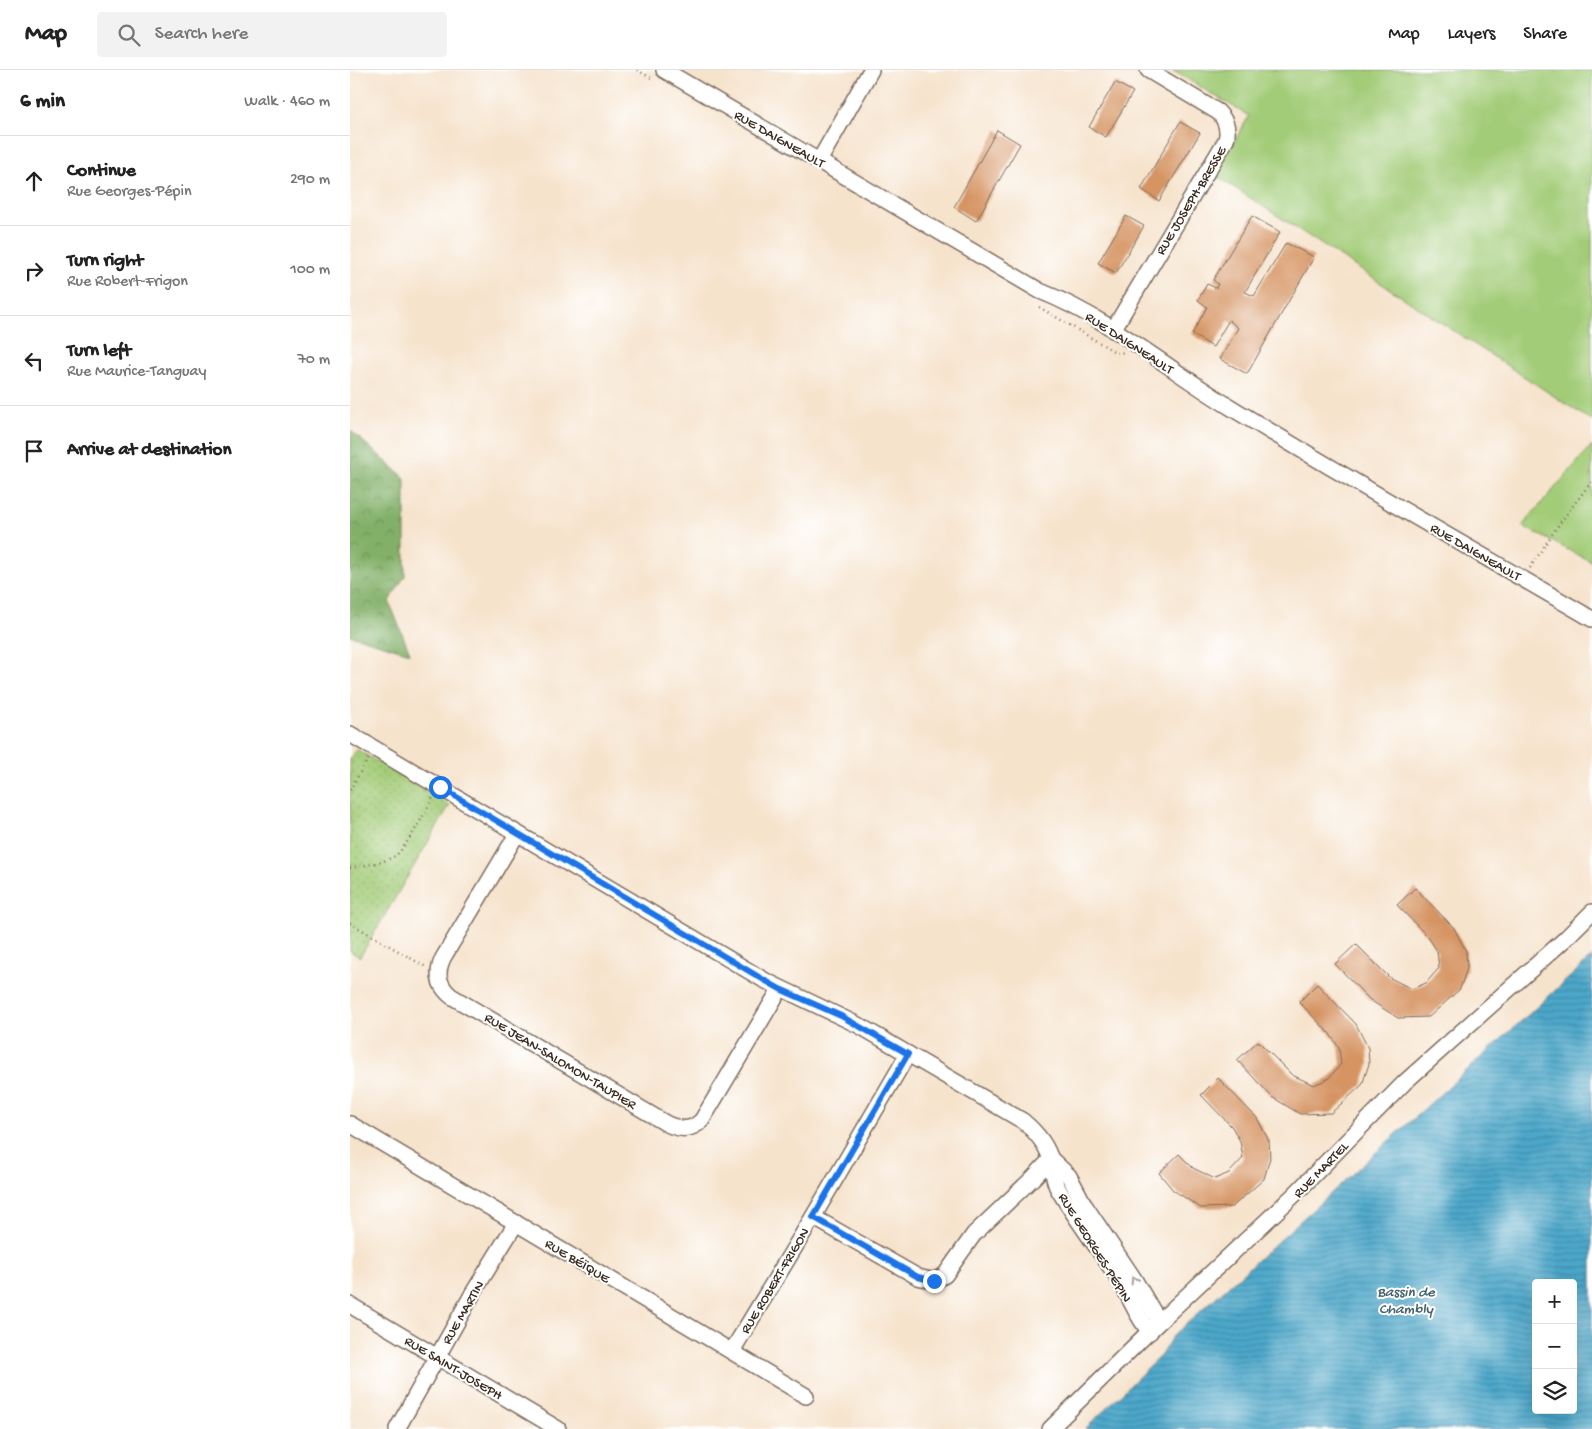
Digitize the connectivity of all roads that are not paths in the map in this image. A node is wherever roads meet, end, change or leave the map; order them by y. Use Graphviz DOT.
graph roads {
  1 [pos="664,70"];
  2 [pos="872,70"];
  3 [pos="1148,70"];
  4 [pos="819,161"];
  5 [pos="1113,330"];
  6 [pos="1592,619"];
  7 [pos="350,734"];
  8 [pos="517,834"];
  9 [pos="1592,912"];
  10 [pos="780,989"];
  11 [pos="908,1054"];
  12 [pos="350,1124"];
  13 [pos="1051,1159"];
  14 [pos="813,1217"];
  15 [pos="516,1223"];
  16 [pos="350,1306"];
  17 [pos="1161,1320"];
  18 [pos="1150,1332"];
  19 [pos="732,1351"];
  20 [pos="437,1357"];
  21 [pos="806,1396"];
  22 [pos="396,1429"];
  23 [pos="558,1429"];
  24 [pos="1050,1429"];
  1 -- 4 [label="street, RUE DAIGNEAULT"];
  2 -- 4 [label="street"];
  3 -- 5 [label="street, RUE JOSEPH-BRESSE"];
  4 -- 5 [label="street, RUE DAIGNEAULT"];
  5 -- 6 [label="street, RUE DAIGNEAULT"];
  7 -- 8 [label="street, RUE GEORGES-PÉPIN"];
  8 -- 10 [label="street, RUE GEORGES-PÉPIN"];
  8 -- 10 [label="street, RUE JEAN-SALOMON-TAUPIER"];
  9 -- 17 [label="street, RUE MARTEL"];
  10 -- 11 [label="street, RUE GEORGES-PÉPIN"];
  11 -- 13 [label="street, RUE GEORGES-PÉPIN"];
  11 -- 14 [label="street, RUE ROBERT-FRIGON"];
  12 -- 15 [label="street, RUE BÉÏQUE"];
  13 -- 14 [label="street"];
  17 -- 13 [label="street, RUE GEORGES-PÉPIN, one-way"];
  13 -- 18 [label="street, RUE GEORGES-PÉPIN"];
  14 -- 19 [label="street, RUE ROBERT-FRIGON"];
  15 -- 19 [label="street, RUE BÉÏQUE"];
  15 -- 20 [label="street, RUE MARTIN"];
  16 -- 20 [label="street, RUE SAINT-JOSEPH"];
  17 -- 18 [label="street, RUE MARTEL"];
  18 -- 24 [label="street, RUE MARTEL"];
  19 -- 21 [label="street, RUE BÉÏQUE"];
  20 -- 22 [label="street, RUE MARTIN"];
  20 -- 23 [label="street, RUE SAINT-JOSEPH"];
}
